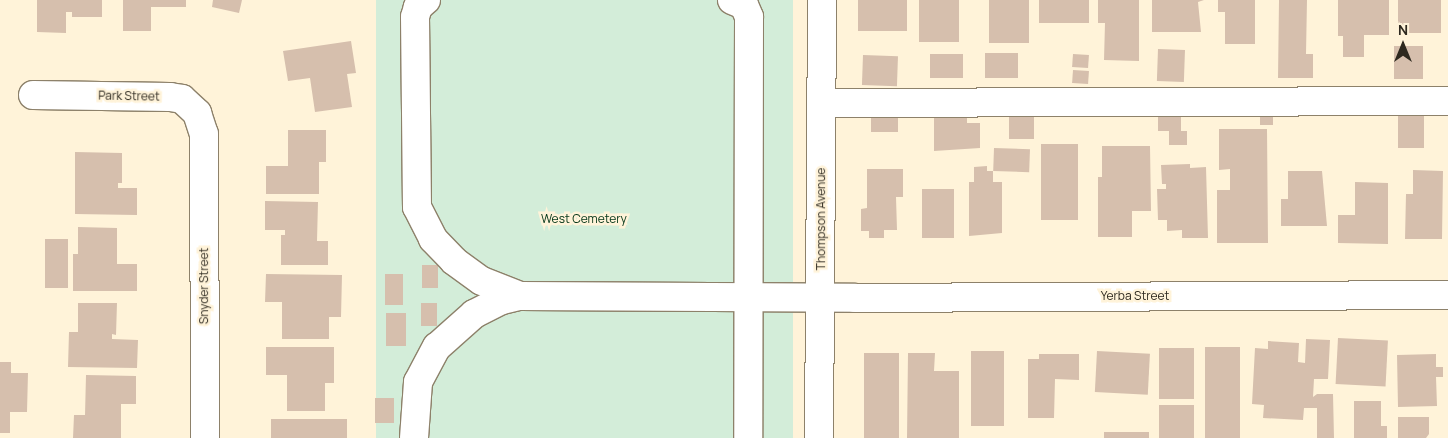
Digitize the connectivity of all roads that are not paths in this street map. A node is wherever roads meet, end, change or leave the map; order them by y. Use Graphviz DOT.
graph roads {
  1 [pos="426,0"];
  2 [pos="732,0"];
  3 [pos="822,0"];
  4 [pos="33,95"];
  5 [pos="1448,101"];
  6 [pos="821,103"];
  7 [pos="204,134"];
  8 [pos="454,261"];
  9 [pos="1448,295"];
  10 [pos="520,296"];
  11 [pos="749,297"];
  12 [pos="821,298"];
  13 [pos="460,324"];
  14 [pos="205,438"];
  15 [pos="414,438"];
  16 [pos="748,438"];
  17 [pos="819,438"];
  1 -- 8 [label="street"];
  2 -- 11 [label="street"];
  3 -- 6 [label="street, Thompson Avenue"];
  4 -- 7 [label="street, Park Street"];
  5 -- 6 [label="street"];
  6 -- 12 [label="street, Thompson Avenue"];
  7 -- 14 [label="street, Snyder Street"];
  8 -- 10 [label="street"];
  8 -- 13 [label="street"];
  9 -- 12 [label="street, Yerba Street"];
  10 -- 11 [label="street, Yerba Street"];
  10 -- 13 [label="street"];
  11 -- 12 [label="street, Yerba Street"];
  11 -- 16 [label="street"];
  12 -- 17 [label="street, Thompson Avenue"];
  13 -- 15 [label="street"];
}
